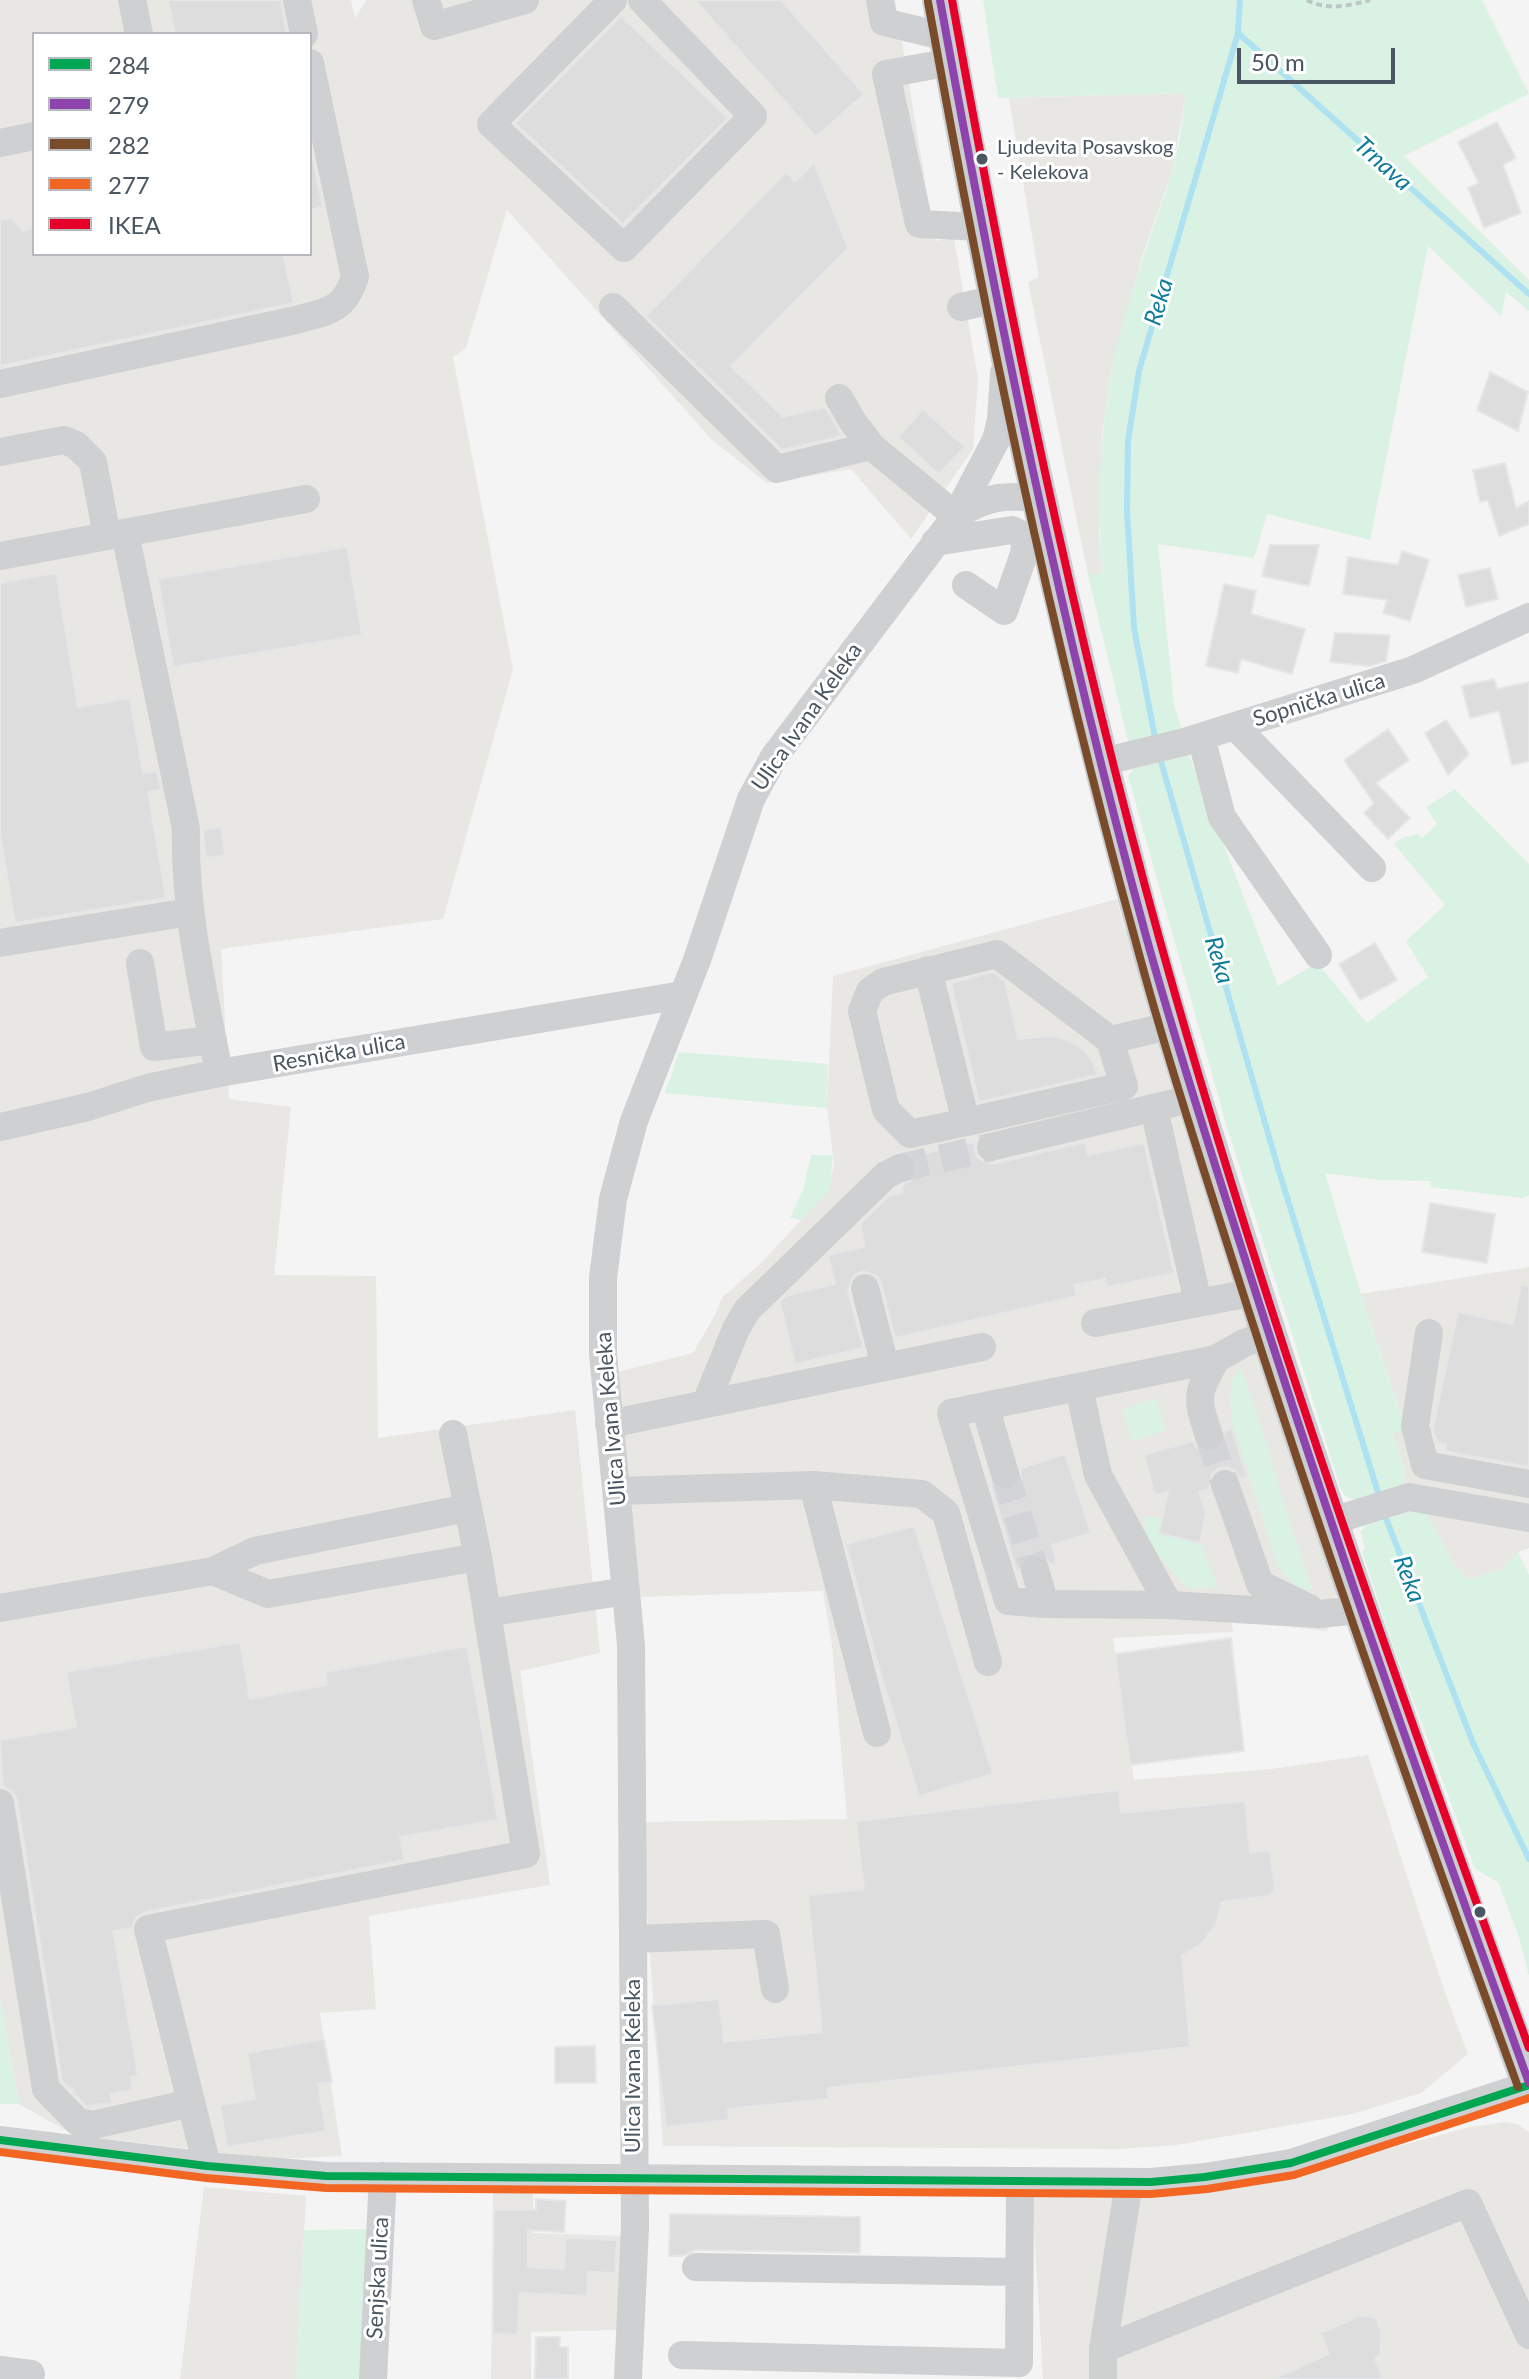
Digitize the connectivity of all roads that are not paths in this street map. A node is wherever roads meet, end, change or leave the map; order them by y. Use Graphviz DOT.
graph roads {
  1 [pos="132,0"];
  2 [pos="297,0"];
  3 [pos="426,0"];
  4 [pos="525,0"];
  5 [pos="613,0"];
  6 [pos="642,0"];
  7 [pos="880,0"];
  8 [pos="940,0"];
  9 [pos="139,32"];
  10 [pos="304,32"];
  11 [pos="949,50"];
  12 [pos="312,73"];
  13 [pos="32,136"];
  14 [pos="0,143"];
  15 [pos="981,227"];
  16 [pos="997,299"];
  17 [pos="613,307"];
  18 [pos="961,307"];
  19 [pos="1006,340"];
  20 [pos="0,384"];
  21 [pos="839,398"];
  22 [pos="871,446"];
  23 [pos="0,452"];
  24 [pos="1039,498"];
  25 [pos="306,499"];
  26 [pos="956,516"];
  27 [pos="116,534"];
  28 [pos="935,542"];
  29 [pos="1039,546"];
  30 [pos="0,556"];
  31 [pos="966,585"];
  32 [pos="1529,617"];
  33 [pos="1235,726"];
  34 [pos="1193,739"];
  35 [pos="1118,758"];
  36 [pos="1372,868"];
  37 [pos="189,912"];
  38 [pos="0,943"];
  39 [pos="1318,955"];
  40 [pos="140,963"];
  41 [pos="928,970"];
  42 [pos="682,995"];
  43 [pos="1173,1025"];
  44 [pos="213,1040"];
  45 [pos="1110,1040"];
  46 [pos="219,1073"];
  47 [pos="1194,1098"];
  48 [pos="1154,1109"];
  49 [pos="966,1122"];
  50 [pos="0,1127"];
  51 [pos="991,1147"];
  52 [pos="900,1168"];
  53 [pos="865,1288"];
  54 [pos="1255,1292"];
  55 [pos="1198,1302"];
  56 [pos="1095,1323"];
  57 [pos="1429,1333"];
  58 [pos="1268,1335"];
  59 [pos="982,1347"];
  60 [pos="1216,1359"];
  61 [pos="885,1366"];
  62 [pos="1079,1388"];
  63 [pos="706,1403"];
  64 [pos="985,1406"];
  65 [pos="609,1424"];
  66 [pos="453,1434"];
  67 [pos="1209,1436"];
  68 [pos="1005,1474"];
  69 [pos="1225,1484"];
  70 [pos="1529,1484"];
  71 [pos="813,1485"];
  72 [pos="617,1491"];
  73 [pos="467,1508"];
  74 [pos="1341,1518"];
  75 [pos="1529,1518"];
  76 [pos="478,1557"];
  77 [pos="1035,1570"];
  78 [pos="213,1571"];
  79 [pos="626,1591"];
  80 [pos="1045,1604"];
  81 [pos="1169,1605"];
  82 [pos="0,1608"];
  83 [pos="1359,1610"];
  84 [pos="487,1613"];
  85 [pos="1320,1614"];
  86 [pos="988,1662"];
  87 [pos="877,1733"];
  88 [pos="0,1803"];
  89 [pos="633,1939"];
  90 [pos="775,1989"];
  91 [pos="1529,2084"];
  92 [pos="191,2103"];
  93 [pos="0,2140"];
  94 [pos="207,2166"];
  95 [pos="383,2176"];
  96 [pos="634,2177"];
  97 [pos="1020,2181"];
  98 [pos="1129,2182"];
  99 [pos="696,2267"];
  100 [pos="1019,2272"];
  101 [pos="1529,2335"];
  102 [pos="1103,2349"];
  103 [pos="682,2355"];
  104 [pos="0,2370"];
  105 [pos="30,2379"];
  106 [pos="373,2379"];
  107 [pos="628,2379"];
  108 [pos="1103,2379"];
  1 -- 9 [label="street"];
  2 -- 10 [label="street"];
  3 -- 4 [label="street"];
  5 -- 6 [label="street"];
  7 -- 11 [label="street"];
  8 -- 11 [label="main road"];
  11 -- 15 [label="main road"];
  11 -- 15 [label="street"];
  12 -- 20 [label="street"];
  13 -- 14 [label="street"];
  15 -- 16 [label="main road"];
  16 -- 18 [label="street"];
  16 -- 19 [label="main road"];
  17 -- 22 [label="street"];
  19 -- 24 [label="main road"];
  19 -- 26 [label="street, Ulica Ivana Keleka"];
  21 -- 22 [label="street"];
  22 -- 26 [label="street"];
  23 -- 27 [label="street"];
  24 -- 26 [label="street, Ulica Ivana Keleka"];
  24 -- 29 [label="main road"];
  25 -- 27 [label="street"];
  26 -- 28 [label="street, Ulica Ivana Keleka"];
  27 -- 30 [label="street"];
  27 -- 37 [label="street"];
  28 -- 29 [label="street"];
  28 -- 42 [label="street, Ulica Ivana Keleka"];
  29 -- 31 [label="street"];
  29 -- 35 [label="main road"];
  32 -- 33 [label="street, Sopnička ulica"];
  33 -- 34 [label="street, Sopnička ulica"];
  33 -- 36 [label="street"];
  34 -- 35 [label="street, Sopnička ulica"];
  34 -- 39 [label="street"];
  35 -- 43 [label="main road"];
  37 -- 38 [label="street"];
  37 -- 44 [label="street"];
  40 -- 44 [label="street"];
  41 -- 45 [label="street"];
  41 -- 49 [label="street"];
  41 -- 49 [label="street"];
  42 -- 46 [label="street, Resnička ulica"];
  42 -- 65 [label="street, Ulica Ivana Keleka"];
  43 -- 45 [label="street"];
  43 -- 47 [label="main road"];
  44 -- 46 [label="street"];
  45 -- 49 [label="street"];
  46 -- 50 [label="street, Resnička ulica"];
  47 -- 48 [label="street"];
  47 -- 54 [label="main road"];
  48 -- 51 [label="street"];
  48 -- 55 [label="street"];
  52 -- 63 [label="street"];
  53 -- 61 [label="street"];
  54 -- 55 [label="street"];
  54 -- 58 [label="main road"];
  55 -- 56 [label="street"];
  57 -- 70 [label="street"];
  58 -- 60 [label="street"];
  58 -- 74 [label="main road"];
  59 -- 61 [label="street"];
  60 -- 62 [label="street"];
  60 -- 67 [label="street"];
  61 -- 63 [label="street"];
  62 -- 64 [label="street"];
  62 -- 81 [label="street"];
  63 -- 65 [label="street"];
  64 -- 68 [label="street"];
  64 -- 80 [label="street"];
  65 -- 72 [label="street, Ulica Ivana Keleka"];
  66 -- 73 [label="street"];
  69 -- 85 [label="street"];
  71 -- 72 [label="street"];
  71 -- 86 [label="street"];
  71 -- 87 [label="street"];
  72 -- 79 [label="street, Ulica Ivana Keleka"];
  73 -- 76 [label="street"];
  73 -- 78 [label="street"];
  74 -- 75 [label="street"];
  74 -- 83 [label="main road"];
  76 -- 78 [label="street"];
  76 -- 84 [label="street"];
  77 -- 80 [label="street"];
  78 -- 82 [label="street"];
  79 -- 84 [label="street"];
  79 -- 89 [label="street, Ulica Ivana Keleka"];
  80 -- 81 [label="street"];
  81 -- 85 [label="street"];
  83 -- 85 [label="street"];
  83 -- 91 [label="main road"];
  84 -- 92 [label="street"];
  88 -- 92 [label="street"];
  89 -- 90 [label="street"];
  89 -- 96 [label="street, Ulica Ivana Keleka"];
  91 -- 98 [label="street"];
  92 -- 94 [label="street"];
  93 -- 94 [label="street"];
  94 -- 95 [label="street"];
  95 -- 96 [label="street"];
  95 -- 106 [label="street, Senjska ulica"];
  96 -- 97 [label="street"];
  96 -- 107 [label="street, Ulica Ivana Keleka"];
  97 -- 98 [label="street"];
  97 -- 100 [label="street"];
  98 -- 102 [label="street"];
  99 -- 100 [label="street"];
  100 -- 103 [label="street"];
  101 -- 102 [label="street"];
  102 -- 108 [label="street"];
  104 -- 105 [label="street"];
}
